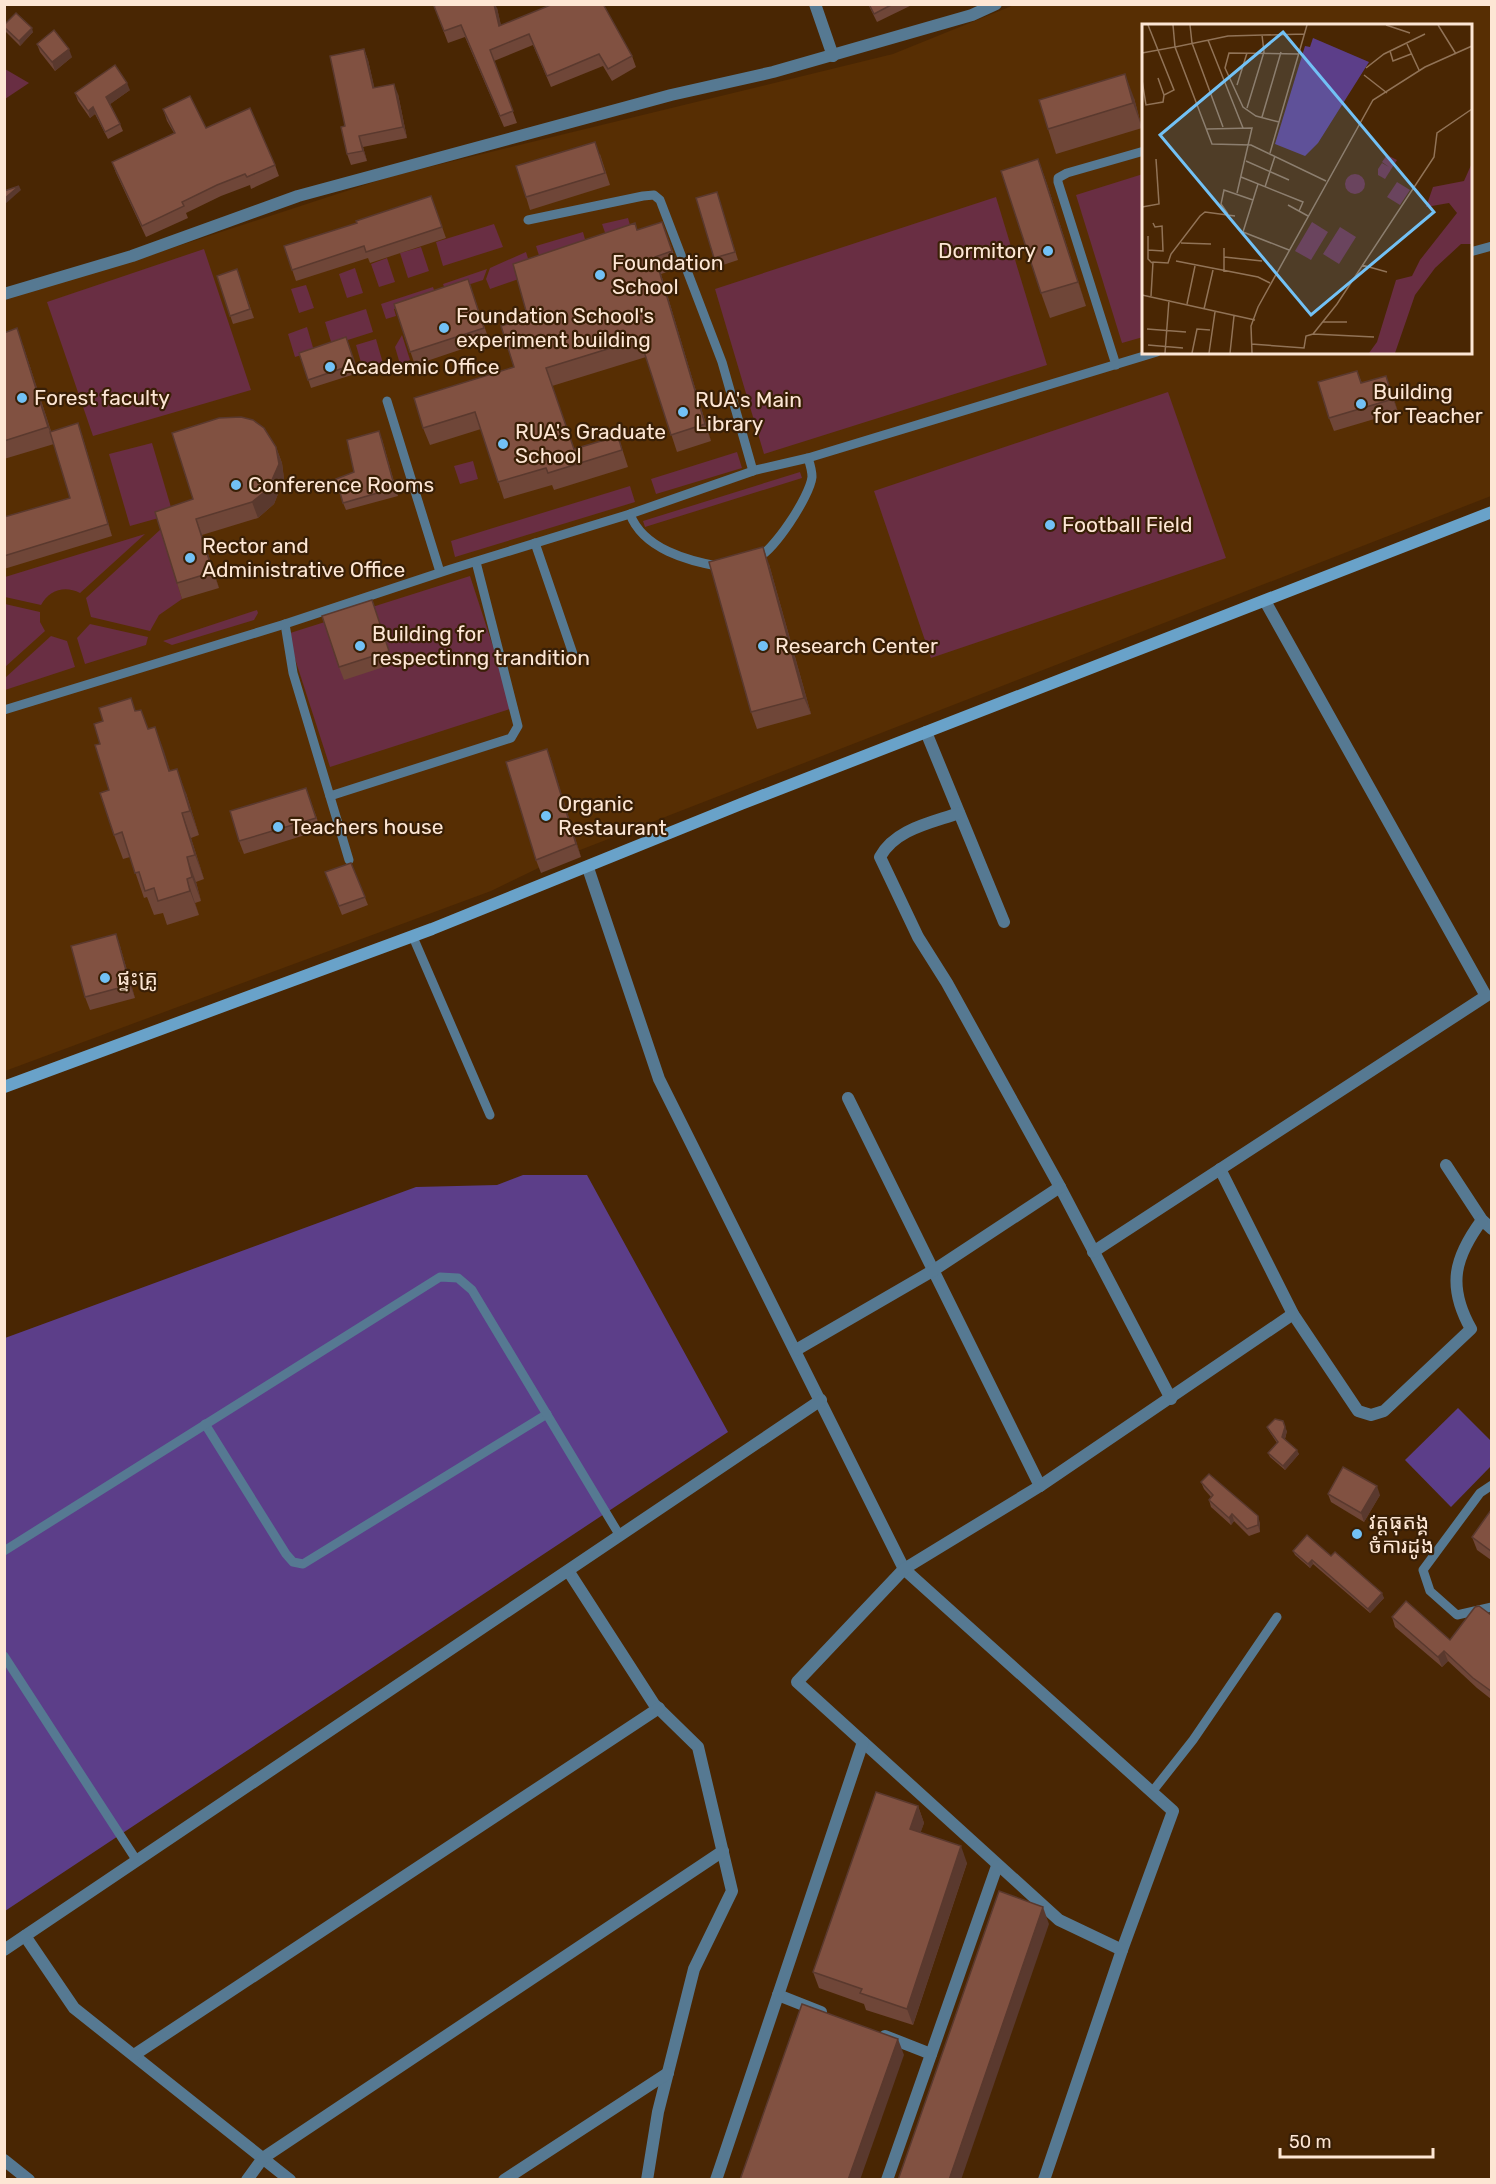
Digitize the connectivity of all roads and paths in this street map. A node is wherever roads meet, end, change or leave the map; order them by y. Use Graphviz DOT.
graph roads {
  1 [pos="815,4"];
  2 [pos="996,4"];
  3 [pos="833,56"];
  4 [pos="1142,151"];
  5 [pos="528,220"];
  6 [pos="1491,246"];
  7 [pos="1472,251"];
  8 [pos="4,294"];
  9 [pos="1151,354"];
  10 [pos="1116,365"];
  11 [pos="387,401"];
  12 [pos="808,458"];
  13 [pos="753,471"];
  14 [pos="1491,512"];
  15 [pos="630,514"];
  16 [pos="535,543"];
  17 [pos="748,561"];
  18 [pos="476,562"];
  19 [pos="736,564"];
  20 [pos="440,572"];
  21 [pos="1265,600"];
  22 [pos="285,624"];
  23 [pos="573,654"];
  24 [pos="4,710"];
  25 [pos="926,732"];
  26 [pos="330,796"];
  27 [pos="959,813"];
  28 [pos="349,860"];
  29 [pos="588,868"];
  30 [pos="1004,922"];
  31 [pos="413,937"];
  32 [pos="1489,1001"];
  33 [pos="4,1087"];
  34 [pos="848,1098"];
  35 [pos="490,1115"];
  36 [pos="1446,1165"];
  37 [pos="1220,1169"];
  38 [pos="1060,1187"];
  39 [pos="1482,1220"];
  40 [pos="1491,1229"];
  41 [pos="1093,1252"];
  42 [pos="934,1270"];
  43 [pos="1293,1314"];
  44 [pos="796,1350"];
  45 [pos="1171,1399"];
  46 [pos="821,1400"];
  47 [pos="547,1414"];
  48 [pos="205,1424"];
  49 [pos="1491,1485"];
  50 [pos="1040,1486"];
  51 [pos="620,1536"];
  52 [pos="4,1551"];
  53 [pos="904,1569"];
  54 [pos="569,1572"];
  55 [pos="1491,1607"];
  56 [pos="1277,1617"];
  57 [pos="4,1656"];
  58 [pos="659,1708"];
  59 [pos="863,1742"];
  60 [pos="1152,1792"];
  61 [pos="723,1851"];
  62 [pos="137,1861"];
  63 [pos="998,1866"];
  64 [pos="25,1936"];
  65 [pos="4,1950"];
  66 [pos="1122,1950"];
  67 [pos="778,1995"];
  68 [pos="833,2016"];
  69 [pos="877,2033"];
  70 [pos="932,2054"];
  71 [pos="134,2055"];
  72 [pos="668,2073"];
  73 [pos="263,2158"];
  74 [pos="4,2160"];
  75 [pos="29,2180"];
  76 [pos="247,2180"];
  77 [pos="291,2180"];
  78 [pos="504,2180"];
  79 [pos="647,2180"];
  80 [pos="716,2180"];
  81 [pos="887,2180"];
  82 [pos="1044,2180"];
  1 -- 3 [label="street"];
  2 -- 3 [label="street"];
  3 -- 8 [label="street"];
  4 -- 10 [label="lane"];
  5 -- 13 [label="lane"];
  6 -- 7 [label="lane"];
  9 -- 10 [label="lane"];
  10 -- 12 [label="lane"];
  11 -- 20 [label="lane"];
  12 -- 13 [label="lane"];
  12 -- 17 [label="lane"];
  13 -- 15 [label="lane"];
  14 -- 21 [label="street"];
  15 -- 16 [label="lane"];
  15 -- 19 [label="lane"];
  16 -- 18 [label="lane"];
  16 -- 23 [label="lane"];
  18 -- 20 [label="lane"];
  18 -- 26 [label="lane"];
  20 -- 22 [label="lane"];
  21 -- 25 [label="street"];
  21 -- 32 [label="street"];
  22 -- 24 [label="lane"];
  22 -- 26 [label="lane"];
  25 -- 27 [label="street"];
  25 -- 29 [label="street"];
  26 -- 28 [label="lane"];
  27 -- 30 [label="street"];
  27 -- 38 [label="street"];
  29 -- 31 [label="street"];
  29 -- 44 [label="street"];
  31 -- 33 [label="street"];
  31 -- 35 [label="lane"];
  32 -- 37 [label="street"];
  34 -- 42 [label="street"];
  36 -- 39 [label="street"];
  37 -- 41 [label="street"];
  37 -- 43 [label="street"];
  38 -- 41 [label="street"];
  38 -- 42 [label="street"];
  39 -- 40 [label="street"];
  39 -- 43 [label="street"];
  41 -- 45 [label="street"];
  42 -- 44 [label="street"];
  42 -- 50 [label="street"];
  43 -- 45 [label="street"];
  44 -- 46 [label="street"];
  45 -- 50 [label="street"];
  46 -- 51 [label="street"];
  46 -- 53 [label="street"];
  47 -- 48 [label="lane"];
  47 -- 48 [label="lane"];
  47 -- 51 [label="lane"];
  48 -- 52 [label="lane"];
  49 -- 55 [label="lane"];
  50 -- 53 [label="street"];
  51 -- 54 [label="street"];
  53 -- 59 [label="street"];
  53 -- 60 [label="street"];
  54 -- 58 [label="street"];
  54 -- 62 [label="street"];
  56 -- 60 [label="lane"];
  57 -- 62 [label="lane"];
  58 -- 61 [label="street"];
  58 -- 71 [label="street"];
  59 -- 63 [label="street"];
  59 -- 67 [label="street"];
  60 -- 66 [label="street"];
  61 -- 72 [label="street"];
  61 -- 73 [label="street"];
  62 -- 64 [label="street"];
  63 -- 66 [label="street"];
  63 -- 70 [label="street"];
  64 -- 65 [label="street"];
  64 -- 71 [label="street"];
  66 -- 82 [label="street"];
  67 -- 68 [label="street"];
  67 -- 80 [label="street"];
  69 -- 70 [label="street"];
  70 -- 81 [label="street"];
  71 -- 73 [label="street"];
  72 -- 78 [label="street"];
  72 -- 79 [label="street"];
  73 -- 76 [label="street"];
  73 -- 77 [label="street"];
  74 -- 75 [label="street"];
}
